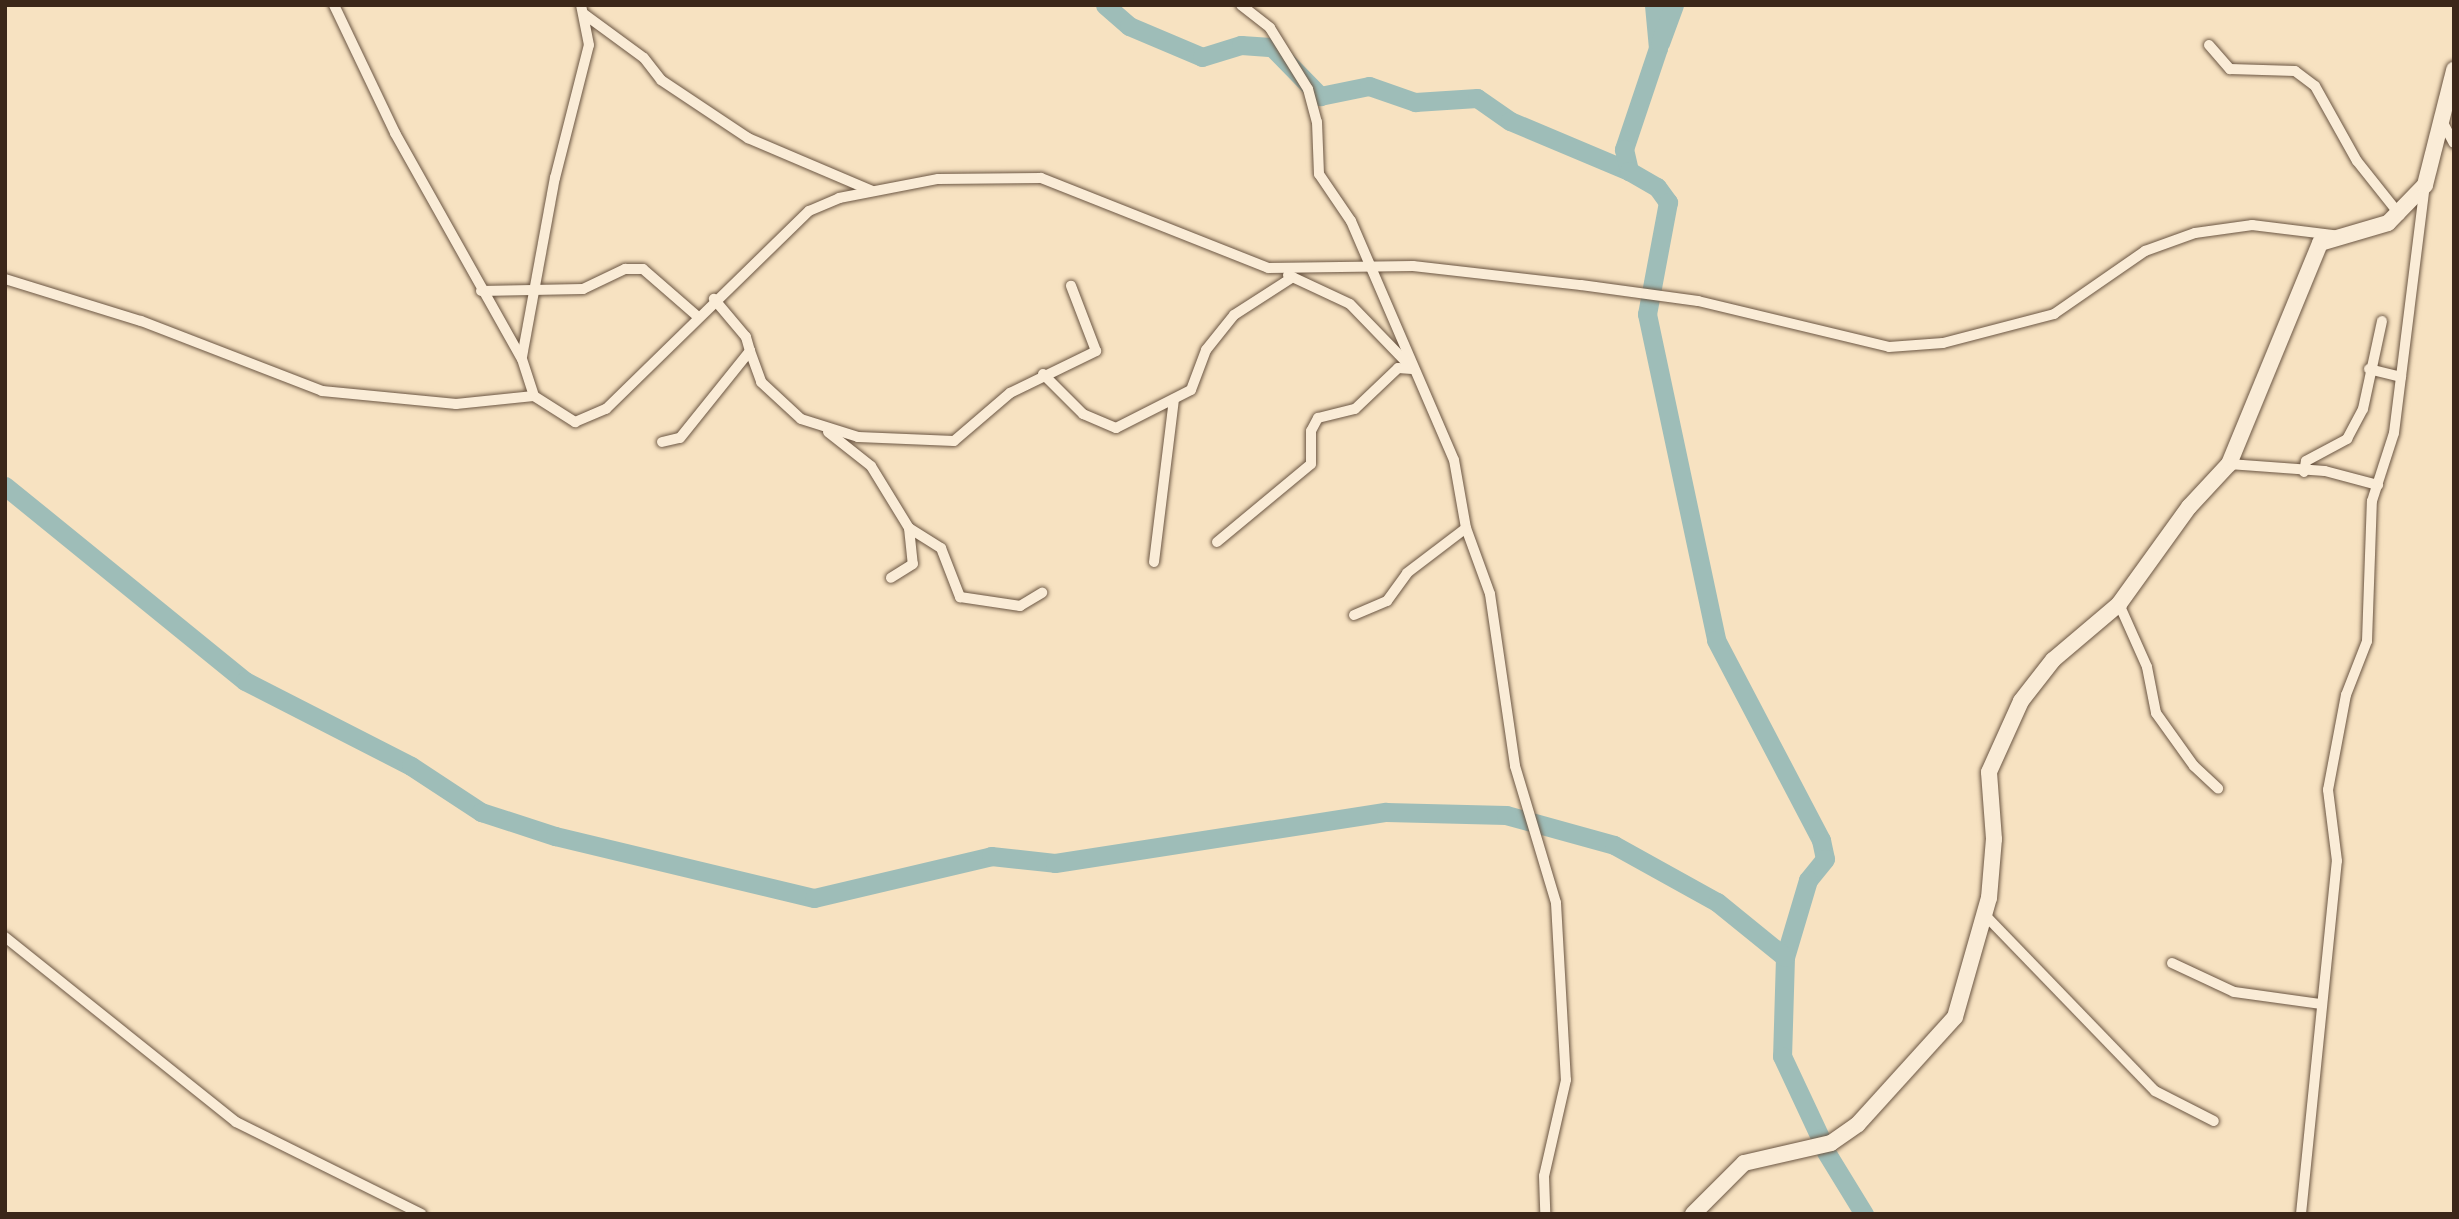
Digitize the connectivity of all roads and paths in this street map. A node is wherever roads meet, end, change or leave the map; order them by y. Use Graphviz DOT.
graph roads {
  1 [pos="334,5"];
  2 [pos="1241,5"];
  3 [pos="583,9"];
  4 [pos="2209,45"];
  5 [pos="2454,70"];
  6 [pos="2441,119"];
  7 [pos="2454,143"];
  8 [pos="2426,185"];
  9 [pos="872,191"];
  10 [pos="2400,215"];
  11 [pos="2334,235"];
  12 [pos="1371,264"];
  13 [pos="1268,268"];
  14 [pos="1293,277"];
  15 [pos="5,279"];
  16 [pos="536,286"];
  17 [pos="1071,286"];
  18 [pos="481,291"];
  19 [pos="714,299"];
  20 [pos="696,316"];
  21 [pos="2382,321"];
  22 [pos="750,351"];
  23 [pos="522,359"];
  24 [pos="1412,369"];
  25 [pos="2369,369"];
  26 [pos="1043,374"];
  27 [pos="2401,377"];
  28 [pos="534,396"];
  29 [pos="1174,400"];
  30 [pos="823,428"];
  31 [pos="662,442"];
  32 [pos="2229,464"];
  33 [pos="2305,472"];
  34 [pos="2378,485"];
  35 [pos="909,528"];
  36 [pos="1466,528"];
  37 [pos="1217,542"];
  38 [pos="1154,562"];
  39 [pos="891,578"];
  40 [pos="1042,593"];
  41 [pos="2119,604"];
  42 [pos="1354,615"];
  43 [pos="2218,788"];
  44 [pos="1986,916"];
  45 [pos="5,937"];
  46 [pos="2172,963"];
  47 [pos="2320,1004"];
  48 [pos="2214,1121"];
  49 [pos="422,1214"];
  50 [pos="1545,1214"];
  51 [pos="1693,1214"];
  52 [pos="2301,1214"];
  1 -- 18 [label="street"];
  2 -- 12 [label="street"];
  3 -- 9 [label="street"];
  3 -- 16 [label="street"];
  4 -- 10 [label="street"];
  5 -- 6 [label="street"];
  6 -- 7 [label="street"];
  6 -- 8 [label="street"];
  8 -- 10 [label="street"];
  8 -- 27 [label="street"];
  9 -- 13 [label="street"];
  9 -- 19 [label="street"];
  10 -- 11 [label="street"];
  11 -- 12 [label="street"];
  11 -- 32 [label="street"];
  12 -- 13 [label="street"];
  12 -- 24 [label="street"];
  13 -- 14 [label="street"];
  14 -- 24 [label="street"];
  14 -- 29 [label="street"];
  15 -- 28 [label="street"];
  16 -- 18 [label="street"];
  16 -- 20 [label="street"];
  16 -- 23 [label="street"];
  17 -- 26 [label="street"];
  18 -- 23 [label="street"];
  19 -- 20 [label="street"];
  19 -- 22 [label="street"];
  20 -- 28 [label="street"];
  21 -- 25 [label="street"];
  22 -- 30 [label="street"];
  22 -- 31 [label="street"];
  23 -- 28 [label="street"];
  24 -- 36 [label="street"];
  24 -- 37 [label="street"];
  25 -- 27 [label="street"];
  25 -- 33 [label="street"];
  26 -- 29 [label="street"];
  26 -- 30 [label="street"];
  27 -- 34 [label="street"];
  29 -- 38 [label="street"];
  30 -- 35 [label="street"];
  32 -- 33 [label="street"];
  32 -- 41 [label="street"];
  33 -- 34 [label="street"];
  34 -- 47 [label="street"];
  35 -- 39 [label="street"];
  35 -- 40 [label="street"];
  36 -- 42 [label="street"];
  36 -- 50 [label="street"];
  41 -- 43 [label="street"];
  41 -- 44 [label="street"];
  44 -- 48 [label="street"];
  44 -- 51 [label="street"];
  45 -- 49 [label="street"];
  46 -- 47 [label="street"];
  47 -- 52 [label="street"];
}
